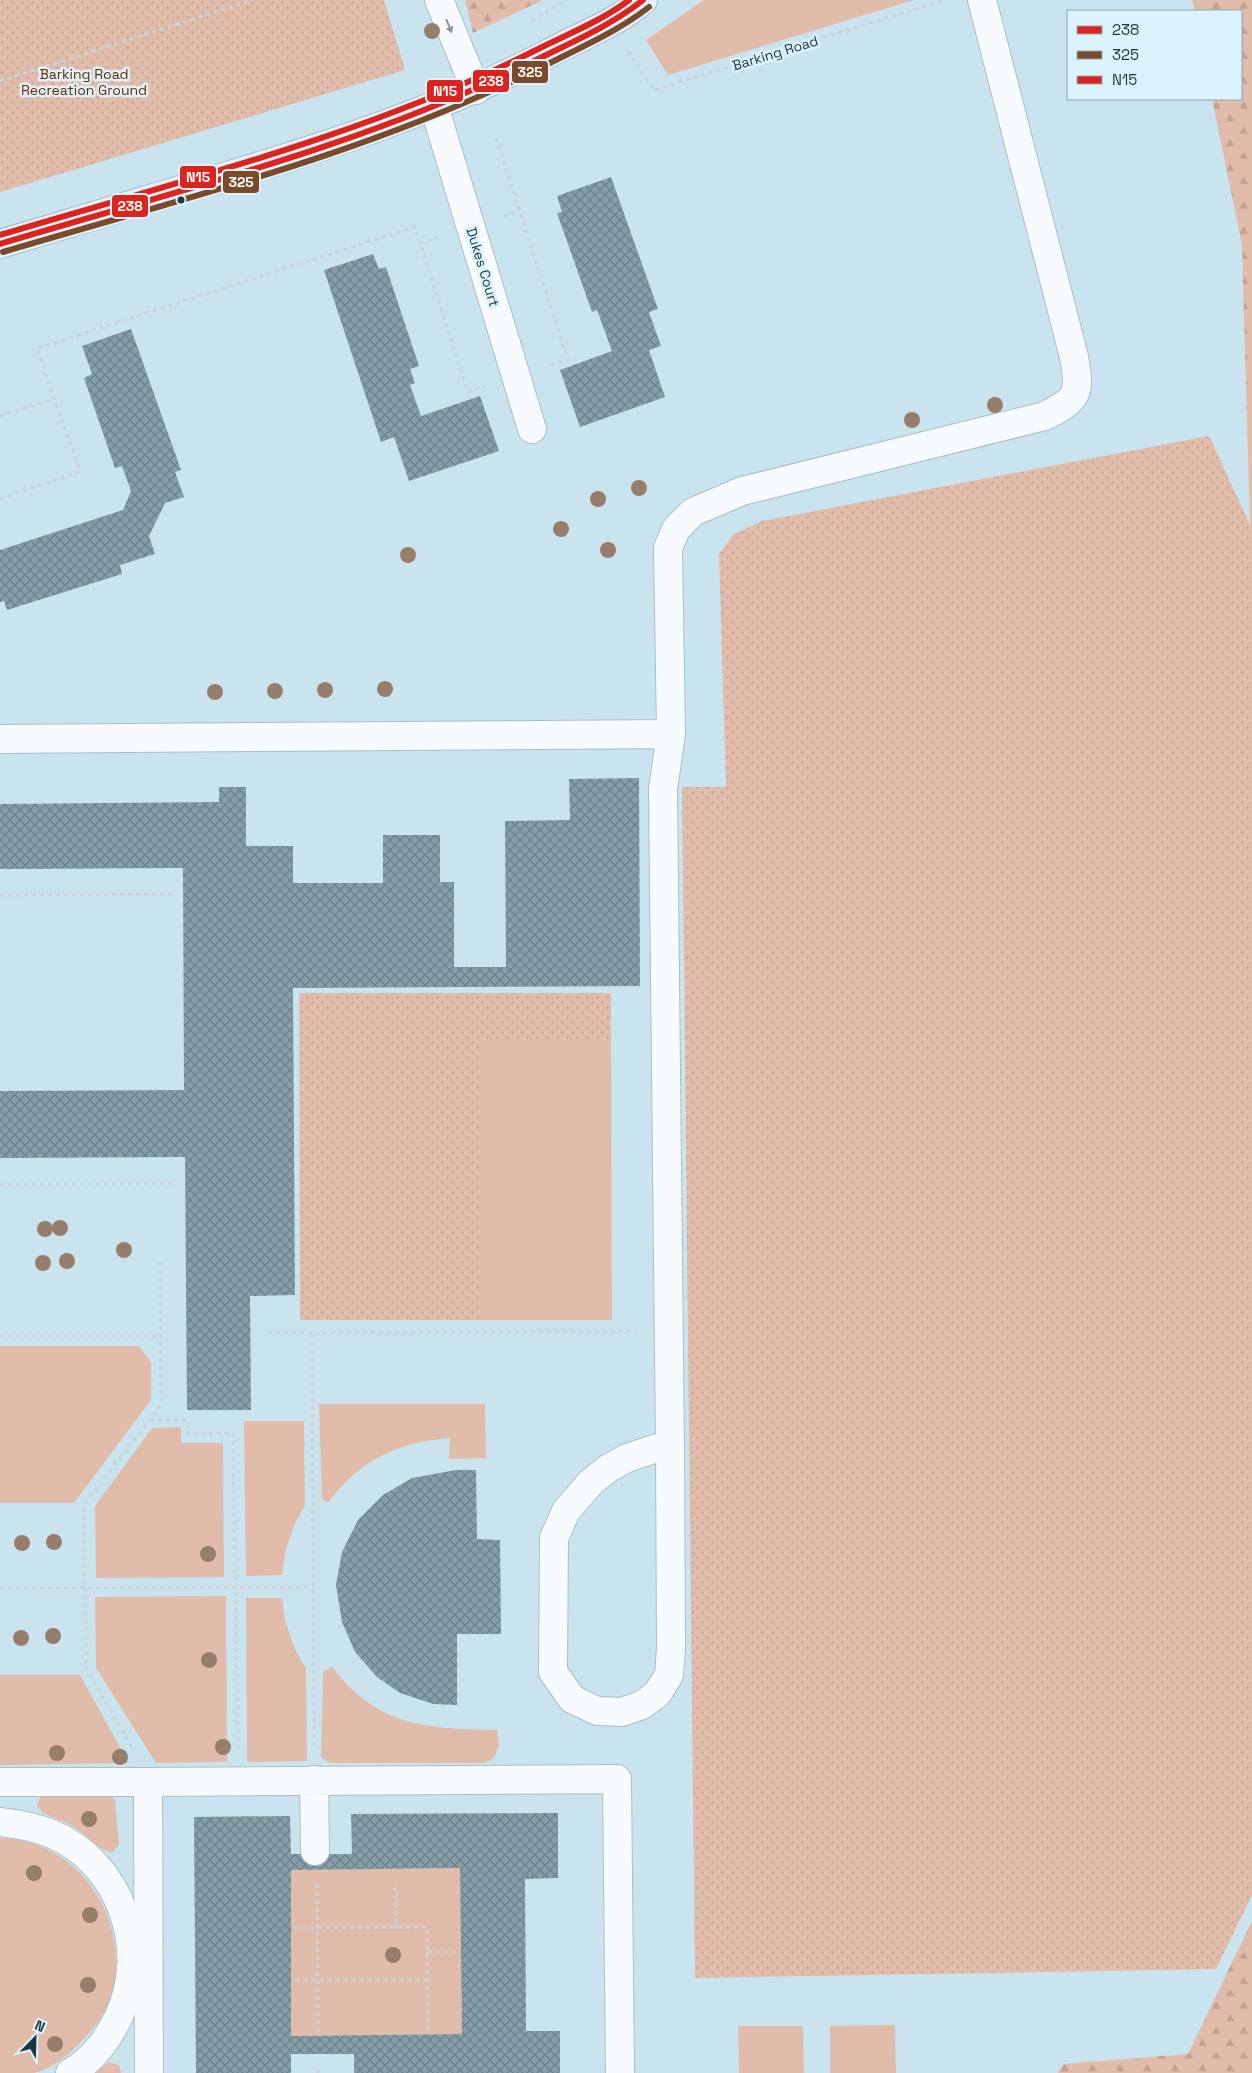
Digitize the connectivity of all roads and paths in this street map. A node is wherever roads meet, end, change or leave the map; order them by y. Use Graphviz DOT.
graph roads {
  1 [pos="253,0"];
  2 [pos="438,0"];
  3 [pos="644,0"];
  4 [pos="944,0"];
  5 [pos="982,0"];
  6 [pos="626,48"];
  7 [pos="0,81"];
  8 [pos="476,90"];
  9 [pos="434,106"];
  10 [pos="496,138"];
  11 [pos="0,244"];
  12 [pos="516,376"];
  13 [pos="54,399"];
  14 [pos="0,416"];
  15 [pos="532,429"];
  16 [pos="0,499"];
  17 [pos="671,734"];
  18 [pos="0,739"];
  19 [pos="173,894"];
  20 [pos="0,896"];
  21 [pos="173,1183"];
  22 [pos="0,1184"];
  23 [pos="160,1258"];
  24 [pos="669,1331"];
  25 [pos="268,1333"];
  26 [pos="312,1333"];
  27 [pos="0,1336"];
  28 [pos="161,1336"];
  29 [pos="149,1420"];
  30 [pos="670,1446"];
  31 [pos="236,1587"];
  32 [pos="313,1587"];
  33 [pos="0,1588"];
  34 [pos="86,1588"];
  35 [pos="314,1780"];
  36 [pos="238,1781"];
  37 [pos="3,1782"];
  38 [pos="145,1782"];
  39 [pos="3,1822"];
  40 [pos="315,1851"];
  41 [pos="317,1883"];
  42 [pos="395,1887"];
  43 [pos="294,1928"];
  44 [pos="317,1928"];
  45 [pos="396,1928"];
  46 [pos="427,1952"];
  47 [pos="457,1952"];
  48 [pos="140,1958"];
  49 [pos="295,1980"];
  50 [pos="318,1980"];
  51 [pos="428,1980"];
  52 [pos="428,2031"];
  53 [pos="318,2032"];
  54 [pos="70,2073"];
  55 [pos="149,2073"];
  56 [pos="620,2073"];
  1 -- 7 [label="path"];
  2 -- 8 [label="street, one-way"];
  3 -- 8 [label="main road"];
  4 -- 6 [label="path, Barking Road"];
  5 -- 17 [label="street"];
  8 -- 9 [label="main road"];
  9 -- 11 [label="main road"];
  9 -- 12 [label="street, Dukes Court"];
  10 -- 12 [label="path"];
  12 -- 13 [label="path"];
  12 -- 15 [label="street, Dukes Court"];
  13 -- 14 [label="path"];
  13 -- 16 [label="path"];
  17 -- 18 [label="street"];
  17 -- 24 [label="street"];
  19 -- 20 [label="path"];
  21 -- 22 [label="path"];
  23 -- 28 [label="path"];
  24 -- 26 [label="path"];
  24 -- 30 [label="street"];
  25 -- 26 [label="path"];
  26 -- 32 [label="path"];
  27 -- 28 [label="path"];
  28 -- 29 [label="path"];
  29 -- 31 [label="path"];
  29 -- 34 [label="path"];
  30 -- 30 [label="street"];
  31 -- 32 [label="path"];
  31 -- 34 [label="path"];
  31 -- 36 [label="path"];
  32 -- 35 [label="path"];
  33 -- 34 [label="path"];
  34 -- 38 [label="path"];
  35 -- 36 [label="street"];
  35 -- 40 [label="street"];
  35 -- 56 [label="street"];
  36 -- 38 [label="street"];
  37 -- 38 [label="street"];
  37 -- 39 [label="street"];
  38 -- 48 [label="street"];
  39 -- 48 [label="street"];
  41 -- 44 [label="path"];
  42 -- 45 [label="path"];
  43 -- 44 [label="path"];
  44 -- 45 [label="path"];
  44 -- 50 [label="path"];
  45 -- 46 [label="path"];
  46 -- 47 [label="path"];
  46 -- 51 [label="path"];
  48 -- 54 [label="street"];
  48 -- 55 [label="street"];
  49 -- 50 [label="path"];
  50 -- 51 [label="path"];
  50 -- 53 [label="path"];
  51 -- 52 [label="path"];
}
